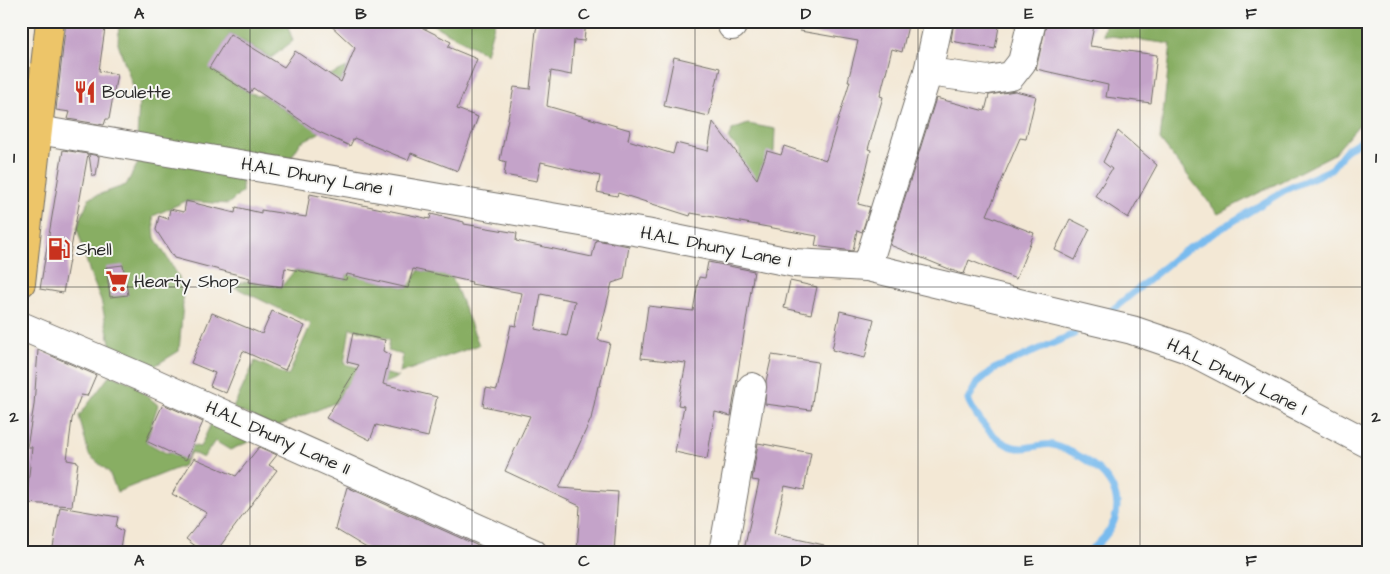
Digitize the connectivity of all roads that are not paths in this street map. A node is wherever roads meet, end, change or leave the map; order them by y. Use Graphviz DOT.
graph roads {
  1 [pos="940,21"];
  2 [pos="1032,21"];
  3 [pos="46,23"];
  4 [pos="928,72"];
  5 [pos="38,130"];
  6 [pos="868,267"];
  7 [pos="21,282"];
  8 [pos="21,326"];
  9 [pos="752,387"];
  10 [pos="1369,444"];
  11 [pos="533,553"];
  12 [pos="723,553"];
  1 -- 4 [label="street"];
  2 -- 4 [label="street"];
  3 -- 5 [label="main road"];
  4 -- 6 [label="street"];
  5 -- 6 [label="street, H.A.L Dhuny Lane I"];
  5 -- 7 [label="main road"];
  6 -- 10 [label="street, H.A.L Dhuny Lane I"];
  8 -- 11 [label="street, H.A.L Dhuny Lane II"];
  9 -- 12 [label="street"];
}
